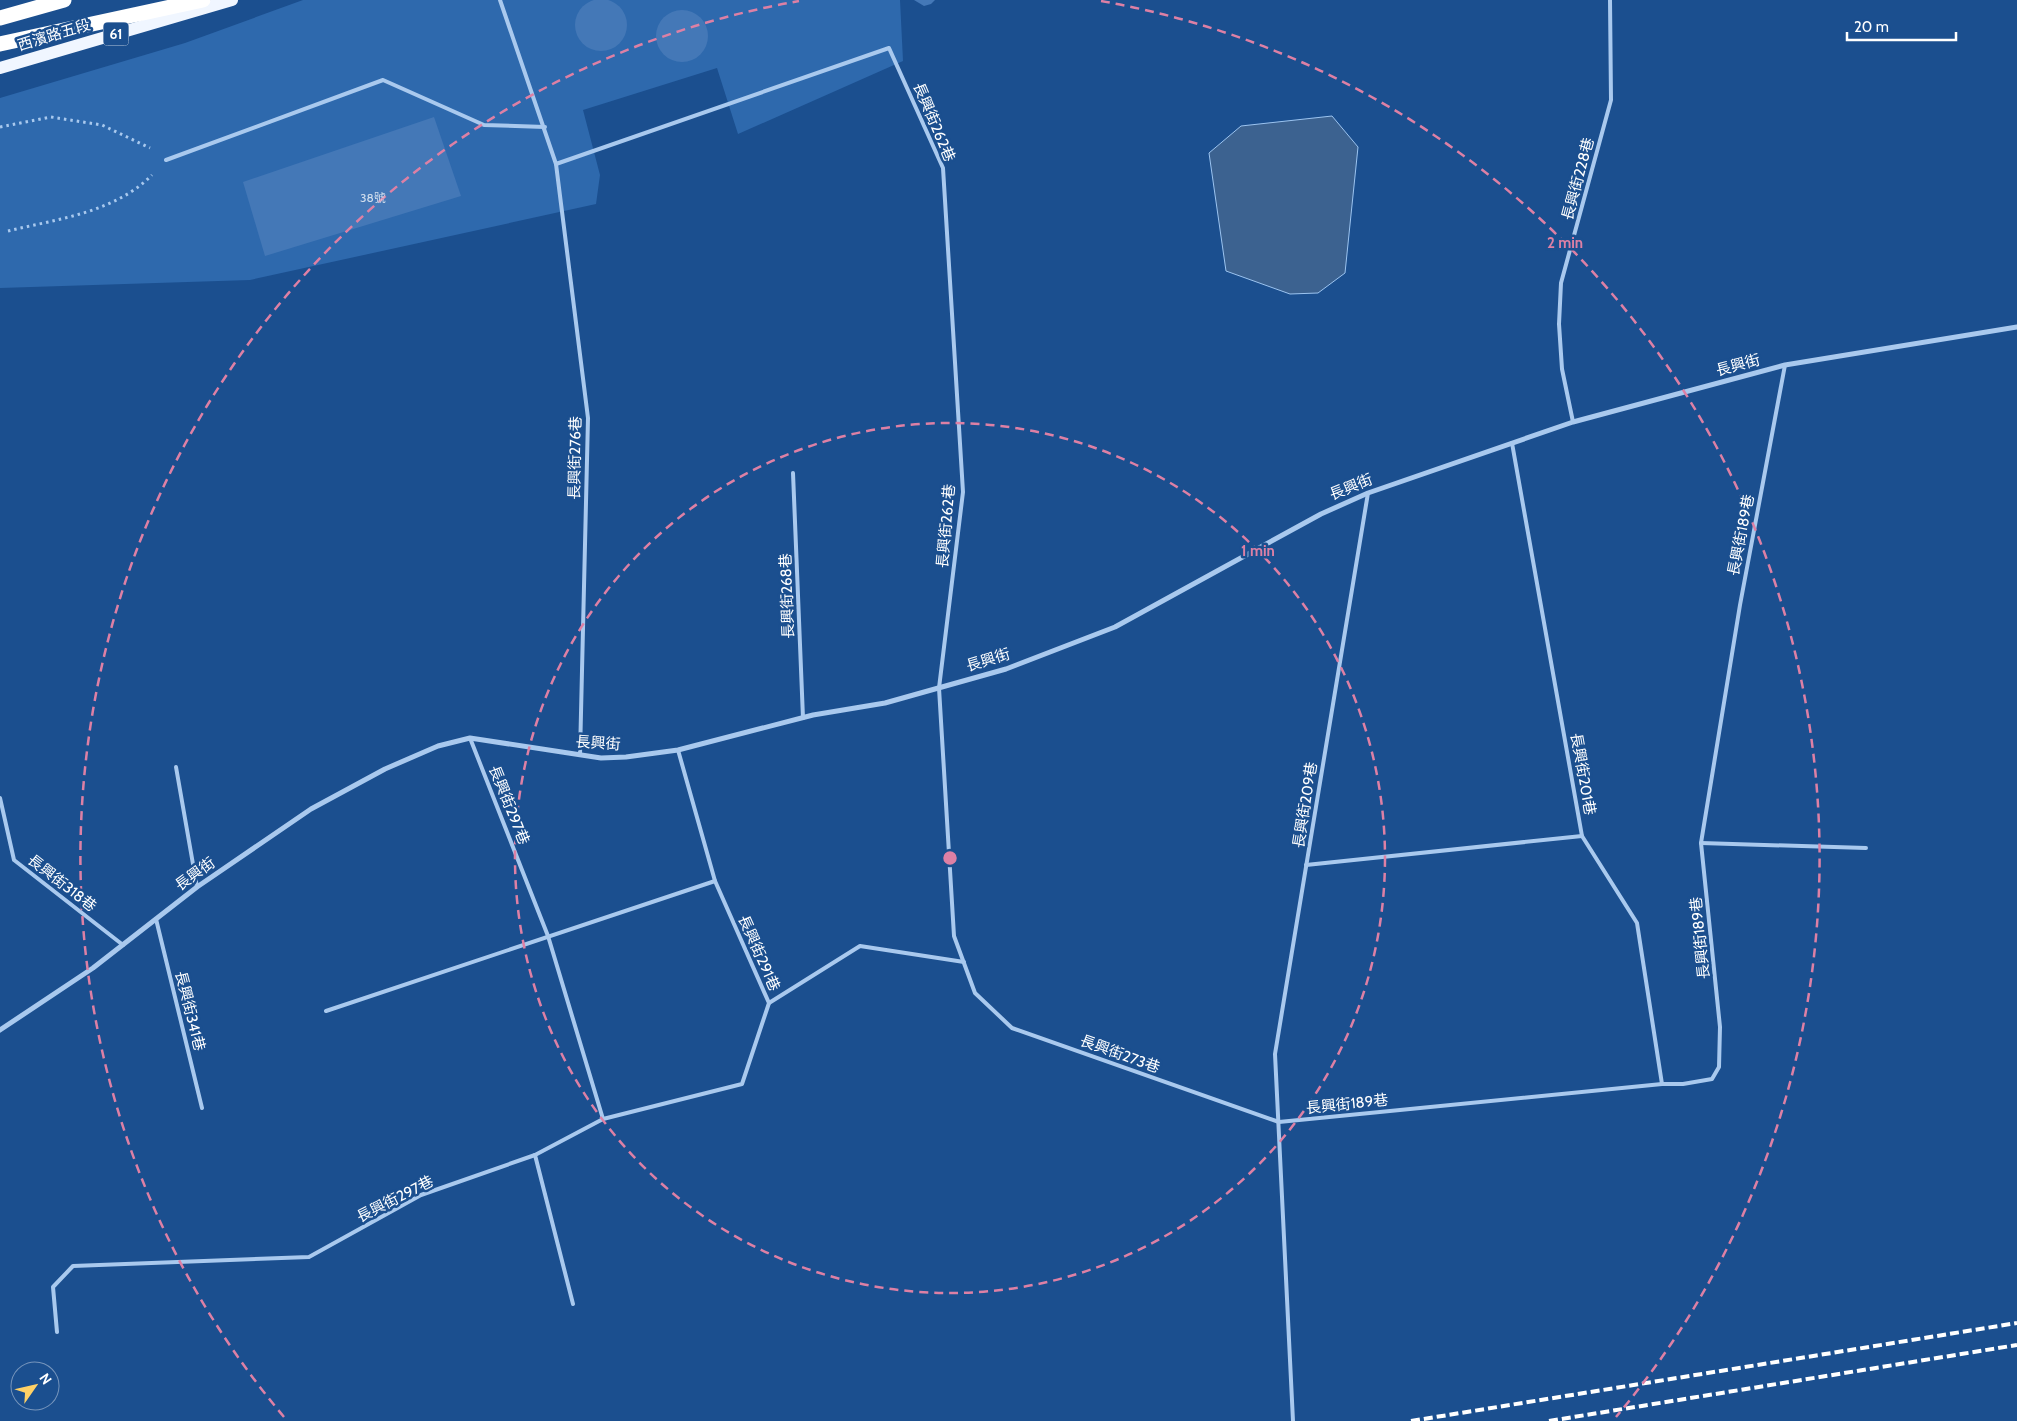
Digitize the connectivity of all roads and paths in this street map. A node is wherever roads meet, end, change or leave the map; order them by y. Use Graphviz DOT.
graph roads {
  1 [pos="64,0"];
  2 [pos="203,0"];
  3 [pos="232,0"];
  4 [pos="500,0"];
  5 [pos="1610,0"];
  6 [pos="0,18"];
  7 [pos="0,44"];
  8 [pos="0,68"];
  9 [pos="0,127"];
  10 [pos="545,127"];
  11 [pos="166,160"];
  12 [pos="556,164"];
  13 [pos="8,231"];
  14 [pos="2017,327"];
  15 [pos="1785,365"];
  16 [pos="1573,422"];
  17 [pos="1512,443"];
  18 [pos="793,473"];
  19 [pos="1368,493"];
  20 [pos="939,688"];
  21 [pos="803,718"];
  22 [pos="470,738"];
  23 [pos="678,750"];
  24 [pos="580,755"];
  25 [pos="176,767"];
  26 [pos="0,798"];
  27 [pos="1582,836"];
  28 [pos="1701,843"];
  29 [pos="1866,848"];
  30 [pos="1306,865"];
  31 [pos="715,881"];
  32 [pos="197,886"];
  33 [pos="156,919"];
  34 [pos="548,936"];
  35 [pos="123,945"];
  36 [pos="964,962"];
  37 [pos="770,1003"];
  38 [pos="326,1011"];
  39 [pos="0,1030"];
  40 [pos="1662,1084"];
  41 [pos="202,1108"];
  42 [pos="603,1119"];
  43 [pos="1279,1122"];
  44 [pos="535,1155"];
  45 [pos="573,1304"];
  46 [pos="57,1332"];
  47 [pos="1293,1421"];
  1 -- 6 [label="highway"];
  2 -- 7 [label="highway"];
  3 -- 8 [label="main road, 西濱路五段 / 61"];
  4 -- 10 [label="lane"];
  5 -- 16 [label="lane, 長興街228巷"];
  9 -- 11 [label="path"];
  10 -- 11 [label="lane"];
  10 -- 12 [label="lane"];
  11 -- 13 [label="path"];
  12 -- 20 [label="lane, 長興街262巷"];
  12 -- 24 [label="lane, 長興街276巷"];
  14 -- 15 [label="street, 長興街"];
  15 -- 16 [label="street, 長興街"];
  15 -- 28 [label="lane, 長興街189巷"];
  16 -- 17 [label="street, 長興街"];
  17 -- 19 [label="street, 長興街"];
  17 -- 27 [label="lane, 長興街201巷"];
  18 -- 21 [label="lane, 長興街268巷"];
  19 -- 20 [label="street, 長興街"];
  19 -- 30 [label="lane, 長興街209巷"];
  20 -- 21 [label="street, 長興街"];
  20 -- 36 [label="lane, 長興街273巷"];
  21 -- 23 [label="street, 長興街"];
  22 -- 24 [label="street, 長興街"];
  22 -- 32 [label="street, 長興街"];
  22 -- 34 [label="lane, 長興街297巷"];
  23 -- 24 [label="street, 長興街"];
  23 -- 31 [label="lane, 長興街291巷"];
  25 -- 32 [label="lane"];
  26 -- 35 [label="lane, 長興街318巷"];
  27 -- 30 [label="lane, 長興街201巷"];
  27 -- 40 [label="lane"];
  28 -- 29 [label="lane"];
  28 -- 40 [label="lane, 長興街189巷"];
  30 -- 43 [label="lane, 長興街209巷"];
  31 -- 34 [label="lane"];
  31 -- 37 [label="lane, 長興街291巷"];
  32 -- 33 [label="street, 長興街"];
  33 -- 35 [label="street, 長興街"];
  33 -- 41 [label="lane, 長興街341巷"];
  34 -- 38 [label="lane"];
  34 -- 42 [label="lane, 長興街297巷"];
  35 -- 39 [label="street, 長興街"];
  36 -- 37 [label="lane"];
  36 -- 43 [label="lane, 長興街273巷"];
  37 -- 42 [label="lane, 長興街291巷"];
  40 -- 43 [label="lane, 長興街189巷"];
  42 -- 44 [label="lane, 長興街297巷"];
  43 -- 47 [label="lane"];
  44 -- 45 [label="lane"];
  44 -- 46 [label="lane, 長興街297巷"];
}
